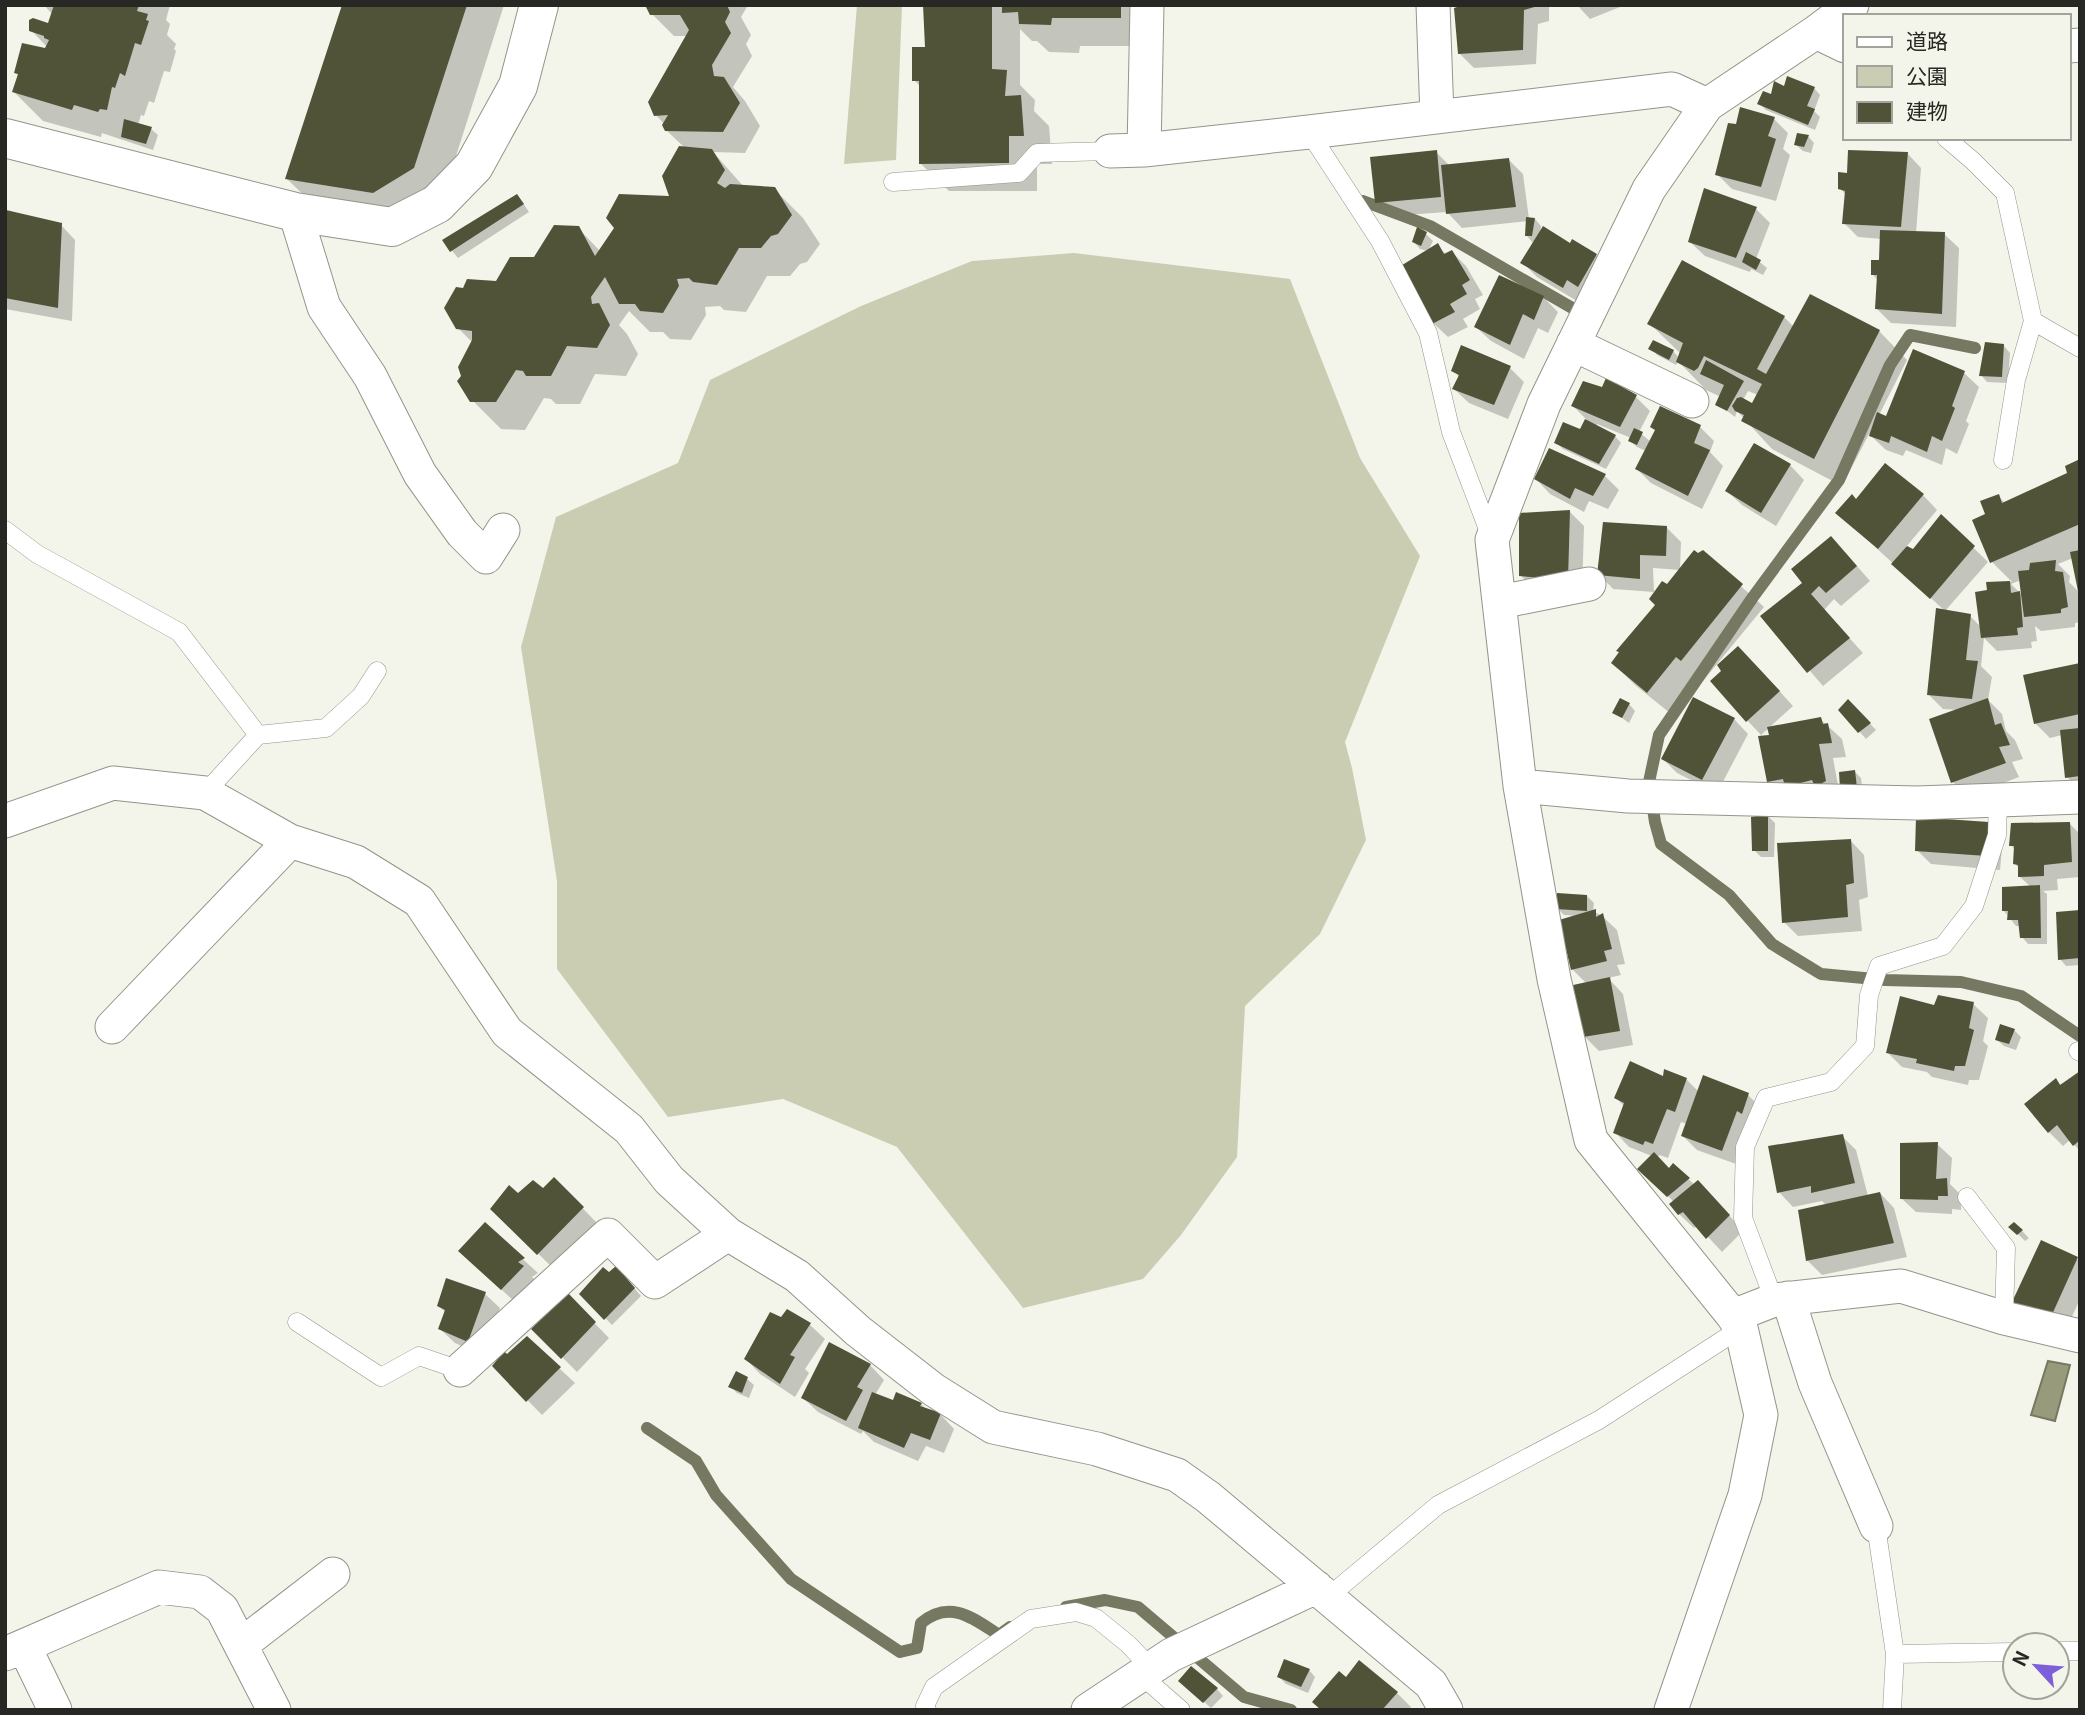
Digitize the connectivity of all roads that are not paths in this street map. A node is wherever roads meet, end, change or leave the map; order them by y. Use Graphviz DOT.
graph roads {
  1 [pos="539,5"];
  2 [pos="1147,5"];
  3 [pos="1433,5"];
  4 [pos="1843,20"];
  5 [pos="1831,39"];
  6 [pos="1707,105"];
  7 [pos="1437,117"];
  8 [pos="1309,132"];
  9 [pos="5,138"];
  10 [pos="1948,140"];
  11 [pos="1144,150"];
  12 [pos="1110,151"];
  13 [pos="893,182"];
  14 [pos="295,212"];
  15 [pos="2033,321"];
  16 [pos="1573,344"];
  17 [pos="2080,348"];
  18 [pos="1692,401"];
  19 [pos="2003,460"];
  20 [pos="5,530"];
  21 [pos="503,530"];
  22 [pos="1492,540"];
  23 [pos="1589,584"];
  24 [pos="1500,602"];
  25 [pos="377,671"];
  26 [pos="258,735"];
  27 [pos="1520,786"];
  28 [pos="205,793"];
  29 [pos="2080,797"];
  30 [pos="1998,800"];
  31 [pos="5,821"];
  32 [pos="290,841"];
  33 [pos="112,1027"];
  34 [pos="1967,1197"];
  35 [pos="728,1234"];
  36 [pos="1781,1299"];
  37 [pos="2004,1318"];
  38 [pos="297,1322"];
  39 [pos="1737,1322"];
  40 [pos="2080,1336"];
  41 [pos="460,1370"];
  42 [pos="1876,1525"];
  43 [pos="333,1574"];
  44 [pos="1322,1592"];
  45 [pos="241,1645"];
  46 [pos="15,1650"];
  47 [pos="2001,1652"];
  48 [pos="1895,1654"];
  49 [pos="1166,1660"];
  50 [pos="55,1710"];
  51 [pos="274,1710"];
  52 [pos="927,1710"];
  53 [pos="1088,1710"];
  54 [pos="1181,1710"];
  55 [pos="1446,1710"];
  56 [pos="1671,1710"];
  57 [pos="1892,1710"];
  1 -- 14 [label="street"];
  2 -- 11 [label="street"];
  3 -- 7 [label="street"];
  4 -- 5 [label="street"];
  5 -- 6 [label="street"];
  6 -- 7 [label="street"];
  6 -- 16 [label="street"];
  7 -- 8 [label="street"];
  8 -- 11 [label="street"];
  8 -- 22 [label="lane"];
  9 -- 14 [label="street"];
  10 -- 15 [label="lane"];
  11 -- 12 [label="street"];
  12 -- 13 [label="lane"];
  14 -- 21 [label="street"];
  15 -- 17 [label="lane"];
  15 -- 19 [label="lane"];
  16 -- 18 [label="street"];
  16 -- 22 [label="street"];
  20 -- 26 [label="lane"];
  22 -- 24 [label="street"];
  23 -- 24 [label="street"];
  24 -- 27 [label="street"];
  25 -- 26 [label="lane"];
  26 -- 28 [label="lane"];
  27 -- 30 [label="street"];
  27 -- 39 [label="street"];
  28 -- 31 [label="street"];
  28 -- 32 [label="street"];
  29 -- 30 [label="street"];
  30 -- 36 [label="lane"];
  32 -- 33 [label="street"];
  32 -- 35 [label="street"];
  34 -- 37 [label="lane"];
  35 -- 41 [label="street"];
  35 -- 44 [label="street"];
  36 -- 37 [label="street"];
  36 -- 39 [label="street"];
  36 -- 42 [label="street"];
  37 -- 40 [label="street"];
  38 -- 41 [label="lane"];
  39 -- 44 [label="lane"];
  39 -- 56 [label="street"];
  42 -- 48 [label="lane"];
  43 -- 45 [label="street"];
  44 -- 49 [label="street"];
  44 -- 55 [label="street"];
  45 -- 46 [label="street"];
  45 -- 51 [label="street"];
  46 -- 50 [label="street"];
  47 -- 48 [label="lane"];
  48 -- 57 [label="lane"];
  49 -- 52 [label="lane"];
  49 -- 53 [label="street"];
  49 -- 54 [label="lane"];
}
